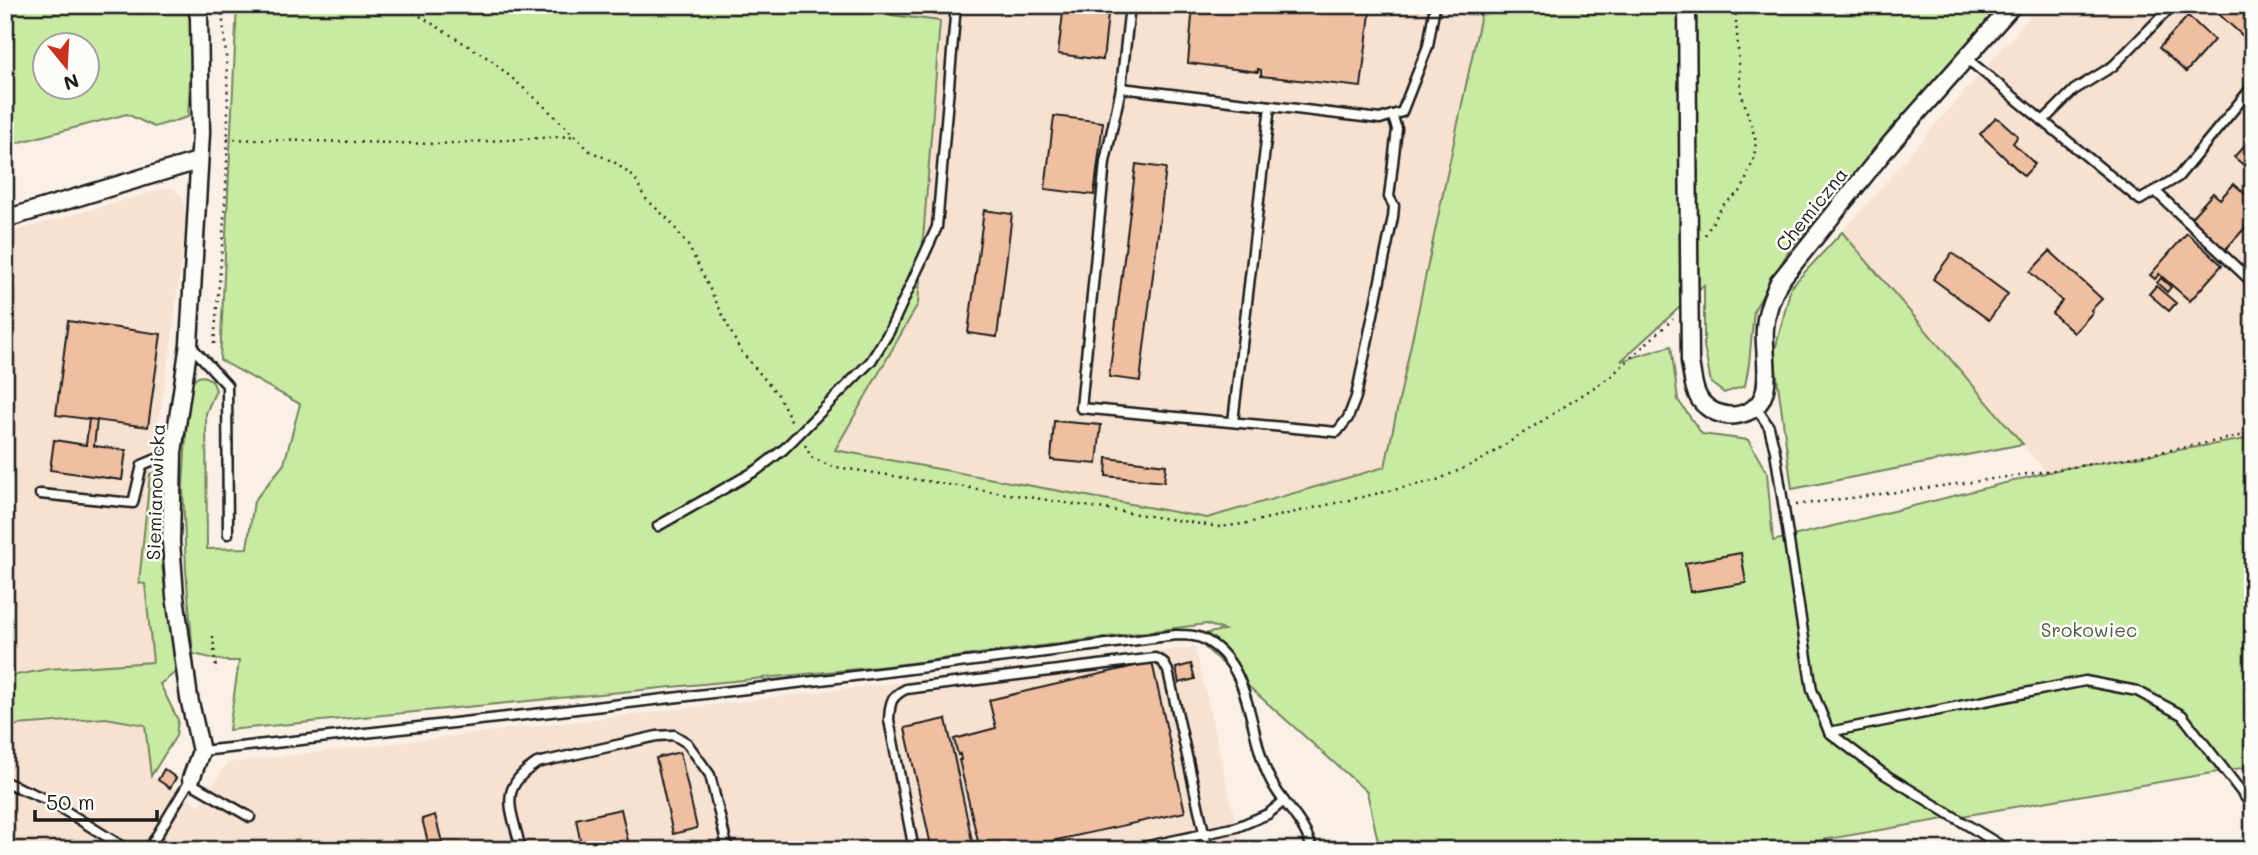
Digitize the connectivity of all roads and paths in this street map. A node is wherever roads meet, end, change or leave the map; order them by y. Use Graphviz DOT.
graph roads {
  1 [pos="196,5"];
  2 [pos="221,5"];
  3 [pos="402,5"];
  4 [pos="956,5"];
  5 [pos="1130,5"];
  6 [pos="1435,5"];
  7 [pos="1687,5"];
  8 [pos="1735,5"];
  9 [pos="2013,5"];
  10 [pos="2173,5"];
  11 [pos="1966,58"];
  12 [pos="2253,86"];
  13 [pos="1121,88"];
  14 [pos="1270,106"];
  15 [pos="1392,115"];
  16 [pos="2043,121"];
  17 [pos="575,136"];
  18 [pos="227,139"];
  19 [pos="198,161"];
  20 [pos="2155,191"];
  21 [pos="5,219"];
  22 [pos="1703,239"];
  23 [pos="2253,283"];
  24 [pos="1690,304"];
  25 [pos="189,344"];
  26 [pos="214,344"];
  27 [pos="1756,407"];
  28 [pos="1233,422"];
  29 [pos="2253,433"];
  30 [pos="799,435"];
  31 [pos="173,452"];
  32 [pos="40,494"];
  33 [pos="1782,507"];
  34 [pos="658,526"];
  35 [pos="228,534"];
  36 [pos="213,636"];
  37 [pos="216,671"];
  38 [pos="1829,732"];
  39 [pos="201,751"];
  40 [pos="190,781"];
  41 [pos="5,782"];
  42 [pos="1284,801"];
  43 [pos="2253,807"];
  44 [pos="250,817"];
  45 [pos="1205,834"];
  46 [pos="128,850"];
  47 [pos="148,850"];
  48 [pos="521,850"];
  49 [pos="728,850"];
  50 [pos="914,850"];
  51 [pos="1129,850"];
  52 [pos="1209,850"];
  53 [pos="1312,850"];
  54 [pos="2008,850"];
  1 -- 19 [label="street, Siemianowicka"];
  2 -- 18 [label="path"];
  3 -- 17 [label="path"];
  4 -- 30 [label="lane"];
  5 -- 13 [label="lane"];
  6 -- 15 [label="lane"];
  7 -- 24 [label="street"];
  8 -- 22 [label="path"];
  9 -- 11 [label="street, Chemiczna"];
  10 -- 16 [label="lane"];
  11 -- 16 [label="lane"];
  11 -- 27 [label="street, Chemiczna"];
  12 -- 20 [label="lane"];
  13 -- 14 [label="lane"];
  13 -- 28 [label="lane"];
  14 -- 15 [label="lane"];
  14 -- 28 [label="lane"];
  15 -- 28 [label="lane"];
  16 -- 20 [label="lane"];
  17 -- 18 [label="path"];
  17 -- 30 [label="path"];
  18 -- 26 [label="path"];
  19 -- 21 [label="street"];
  19 -- 25 [label="street, Siemianowicka"];
  20 -- 23 [label="lane"];
  24 -- 27 [label="street"];
  24 -- 30 [label="path"];
  25 -- 31 [label="street, Siemianowicka"];
  25 -- 35 [label="lane"];
  27 -- 33 [label="lane"];
  29 -- 33 [label="path"];
  30 -- 34 [label="lane"];
  31 -- 32 [label="lane"];
  31 -- 39 [label="street, Siemianowicka"];
  33 -- 38 [label="lane"];
  36 -- 37 [label="path"];
  38 -- 43 [label="lane"];
  38 -- 54 [label="lane"];
  39 -- 40 [label="street"];
  39 -- 42 [label="lane"];
  40 -- 44 [label="lane"];
  40 -- 47 [label="lane"];
  41 -- 46 [label="lane"];
  42 -- 45 [label="lane"];
  42 -- 53 [label="lane"];
  45 -- 50 [label="lane"];
  45 -- 51 [label="lane"];
  45 -- 52 [label="lane"];
  48 -- 49 [label="lane"];
}
